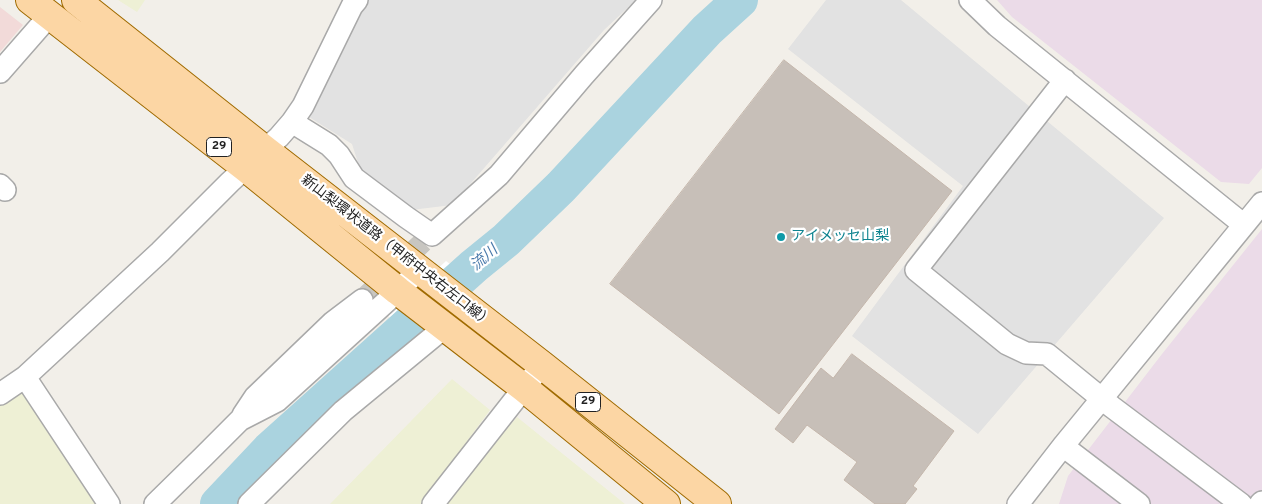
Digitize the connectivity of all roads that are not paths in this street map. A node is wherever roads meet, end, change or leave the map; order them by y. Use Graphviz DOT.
graph roads {
  1 [pos="357,0"];
  2 [pos="651,0"];
  3 [pos="970,0"];
  4 [pos="80,1"];
  5 [pos="39,8"];
  6 [pos="0,72"];
  7 [pos="1064,80"];
  8 [pos="292,122"];
  9 [pos="255,159"];
  10 [pos="1262,203"];
  11 [pos="1244,225"];
  12 [pos="423,274"];
  13 [pos="402,294"];
  14 [pos="362,300"];
  15 [pos="441,324"];
  16 [pos="542,365"];
  17 [pos="25,377"];
  18 [pos="524,388"];
  19 [pos="0,394"];
  20 [pos="1103,399"];
  21 [pos="240,420"];
  22 [pos="1063,446"];
  23 [pos="109,504"];
  24 [pos="155,504"];
  25 [pos="249,504"];
  26 [pos="433,504"];
  27 [pos="666,504"];
  28 [pos="717,504"];
  29 [pos="1018,504"];
  30 [pos="1139,504"];
  31 [pos="1241,504"];
  1 -- 8 [label="street"];
  2 -- 8 [label="street"];
  3 -- 7 [label="street"];
  4 -- 9 [label="main road, 新山梨環状道路（甲府中央右左口線） / 29"];
  5 -- 6 [label="street"];
  5 -- 9 [label="main road, 新山梨環状道路（甲府中央右左口線） / 29"];
  7 -- 11 [label="street"];
  7 -- 20 [label="street"];
  8 -- 9 [label="street"];
  9 -- 12 [label="main road, 新山梨環状道路（甲府中央右左口線） / 29"];
  9 -- 13 [label="main road, 新山梨環状道路（甲府中央右左口線） / 29"];
  9 -- 17 [label="street"];
  10 -- 11 [label="street"];
  11 -- 20 [label="street"];
  12 -- 13 [label="street"];
  12 -- 16 [label="main road, 新山梨環状道路（甲府中央右左口線） / 29"];
  13 -- 15 [label="main road, 新山梨環状道路（甲府中央右左口線） / 29"];
  13 -- 21 [label="street"];
  14 -- 21 [label="street"];
  15 -- 18 [label="main road, 新山梨環状道路（甲府中央右左口線） / 29"];
  15 -- 25 [label="street"];
  16 -- 18 [label="street"];
  16 -- 28 [label="main road, 新山梨環状道路（甲府中央右左口線） / 29"];
  17 -- 19 [label="street"];
  17 -- 23 [label="street"];
  18 -- 26 [label="street"];
  18 -- 27 [label="main road, 新山梨環状道路（甲府中央右左口線） / 29"];
  20 -- 22 [label="street"];
  20 -- 31 [label="street"];
  21 -- 24 [label="street"];
  22 -- 29 [label="street"];
  22 -- 30 [label="street"];
}
